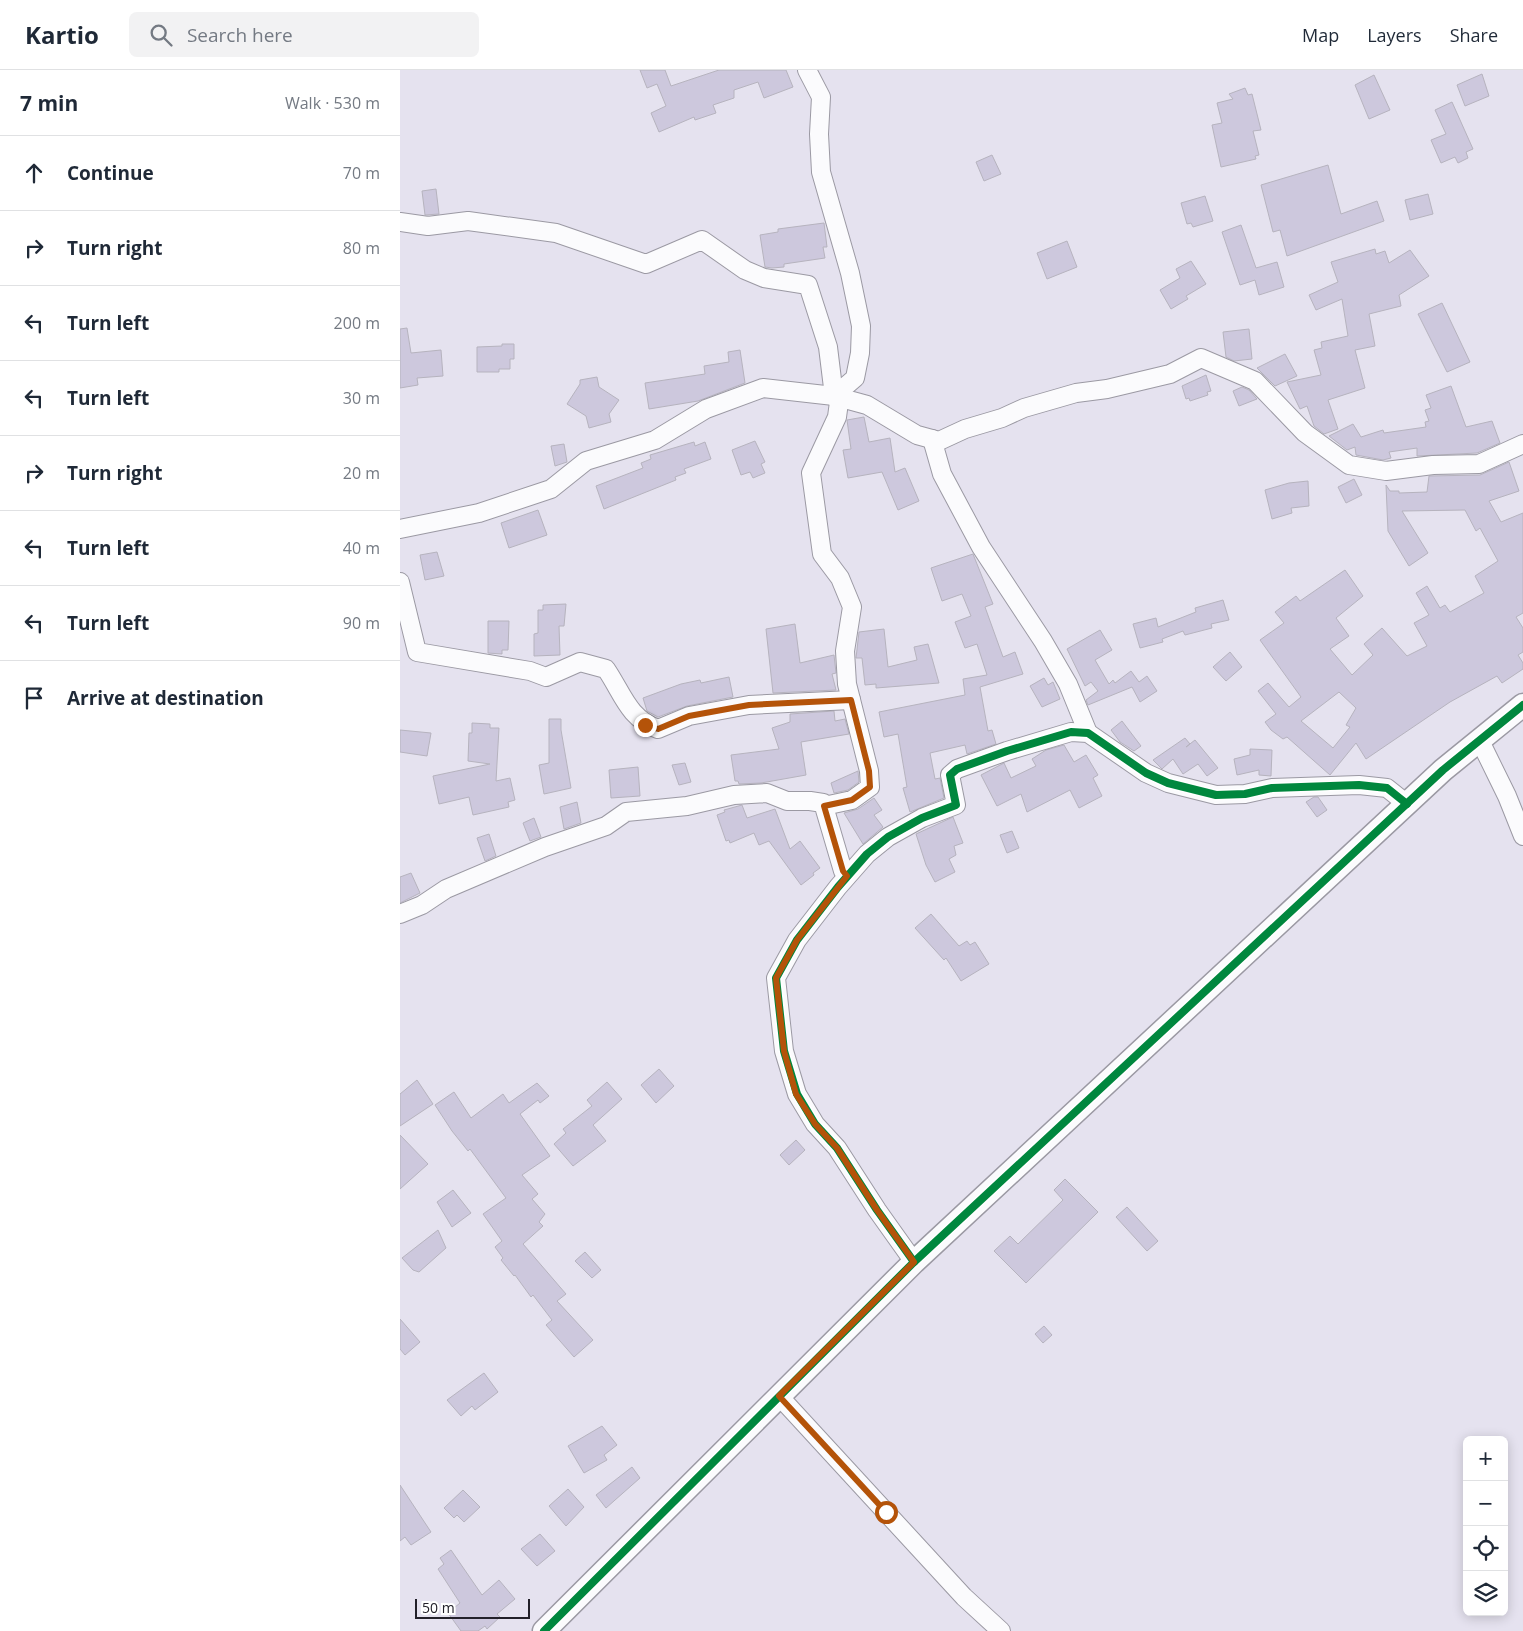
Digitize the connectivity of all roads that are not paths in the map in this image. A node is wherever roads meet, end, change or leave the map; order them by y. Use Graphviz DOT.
graph roads {
  1 [pos="807,70"];
  2 [pos="400,222"];
  3 [pos="834,396"];
  4 [pos="932,439"];
  5 [pos="1523,444"];
  6 [pos="400,529"];
  7 [pos="400,582"];
  8 [pos="851,700"];
  9 [pos="1523,705"];
  10 [pos="1088,733"];
  11 [pos="1480,741"];
  12 [pos="1407,804"];
  13 [pos="824,806"];
  14 [pos="1523,836"];
  15 [pos="847,876"];
  16 [pos="400,914"];
  17 [pos="914,1262"];
  18 [pos="779,1396"];
  19 [pos="544,1631"];
  20 [pos="1001,1631"];
  1 -- 3 [label="street"];
  2 -- 3 [label="street"];
  3 -- 4 [label="street"];
  3 -- 6 [label="street"];
  3 -- 8 [label="street"];
  4 -- 5 [label="street"];
  4 -- 10 [label="street"];
  7 -- 8 [label="street"];
  8 -- 13 [label="street"];
  9 -- 11 [label="street"];
  10 -- 12 [label="street"];
  10 -- 15 [label="street"];
  11 -- 12 [label="street"];
  11 -- 14 [label="street"];
  12 -- 17 [label="street"];
  13 -- 15 [label="street"];
  13 -- 16 [label="street"];
  15 -- 17 [label="street"];
  17 -- 18 [label="street"];
  18 -- 19 [label="street"];
  18 -- 20 [label="street"];
}
